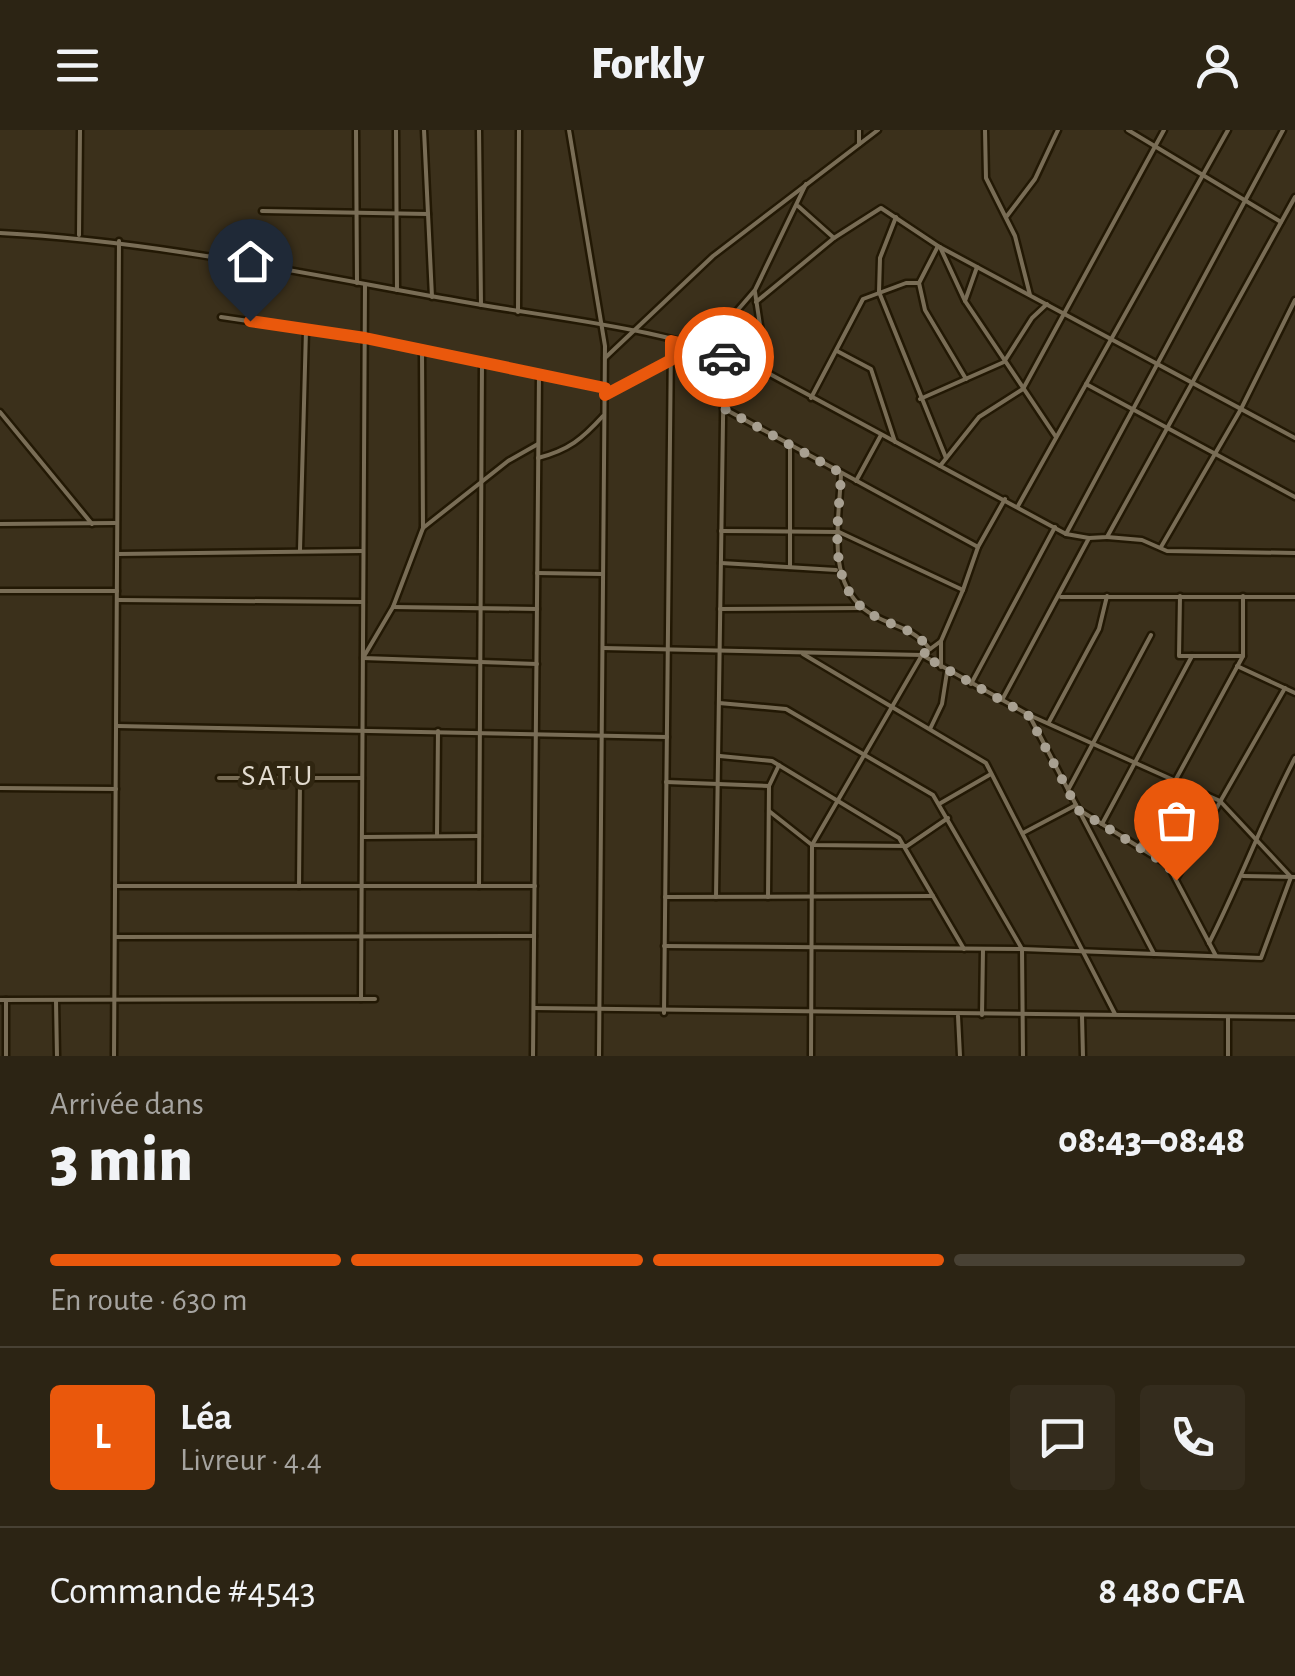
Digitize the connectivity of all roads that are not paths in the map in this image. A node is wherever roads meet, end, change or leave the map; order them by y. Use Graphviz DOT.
graph roads {
  1 [pos="80,130"];
  2 [pos="356,130"];
  3 [pos="396,130"];
  4 [pos="424,130"];
  5 [pos="479,130"];
  6 [pos="519,130"];
  7 [pos="569,130"];
  8 [pos="859,130"];
  9 [pos="878,130"];
  10 [pos="985,130"];
  11 [pos="1058,130"];
  12 [pos="1128,130"];
  13 [pos="1164,130"];
  14 [pos="1228,130"];
  15 [pos="1283,130"];
  16 [pos="859,144"];
  17 [pos="1155,147"];
  18 [pos="1202,175"];
  19 [pos="806,184"];
  20 [pos="1295,197"];
  21 [pos="1246,200"];
  22 [pos="798,206"];
  23 [pos="262,211"];
  24 [pos="356,213"];
  25 [pos="397,214"];
  26 [pos="428,214"];
  27 [pos="1007,216"];
  28 [pos="896,217"];
  29 [pos="1282,222"];
  30 [pos="0,233"];
  31 [pos="79,237"];
  32 [pos="834,238"];
  33 [pos="118,241"];
  34 [pos="939,246"];
  35 [pos="978,267"];
  36 [pos="357,283"];
  37 [pos="918,284"];
  38 [pos="365,285"];
  39 [pos="397,290"];
  40 [pos="756,290"];
  41 [pos="879,292"];
  42 [pos="1030,295"];
  43 [pos="432,296"];
  44 [pos="1295,300"];
  45 [pos="965,301"];
  46 [pos="756,302"];
  47 [pos="1047,304"];
  48 [pos="481,305"];
  49 [pos="518,312"];
  50 [pos="1064,314"];
  51 [pos="221,317"];
  52 [pos="599,326"];
  53 [pos="306,330"];
  54 [pos="628,332"];
  55 [pos="365,338"];
  56 [pos="1111,339"];
  57 [pos="671,341"];
  58 [pos="704,348"];
  59 [pos="422,350"];
  60 [pos="836,351"];
  61 [pos="724,353"];
  62 [pos="605,358"];
  63 [pos="671,360"];
  64 [pos="482,362"];
  65 [pos="1004,362"];
  66 [pos="1158,364"];
  67 [pos="755,366"];
  68 [pos="539,374"];
  69 [pos="966,379"];
  70 [pos="1193,383"];
  71 [pos="1086,384"];
  72 [pos="605,388"];
  73 [pos="1023,389"];
  74 [pos="605,395"];
  75 [pos="811,398"];
  76 [pos="920,399"];
  77 [pos="723,408"];
  78 [pos="1241,409"];
  79 [pos="1133,410"];
  80 [pos="0,412"];
  81 [pos="605,414"];
  82 [pos="1168,429"];
  83 [pos="882,435"];
  84 [pos="1056,437"];
  85 [pos="1295,438"];
  86 [pos="895,442"];
  87 [pos="538,444"];
  88 [pos="790,446"];
  89 [pos="1215,455"];
  90 [pos="538,458"];
  91 [pos="946,458"];
  92 [pos="940,466"];
  93 [pos="841,473"];
  94 [pos="856,481"];
  95 [pos="481,484"];
  96 [pos="1295,497"];
  97 [pos="1004,499"];
  98 [pos="1018,506"];
  99 [pos="117,523"];
  100 [pos="0,524"];
  101 [pos="92,524"];
  102 [pos="1055,527"];
  103 [pos="423,528"];
  104 [pos="721,531"];
  105 [pos="790,532"];
  106 [pos="839,532"];
  107 [pos="1066,534"];
  108 [pos="1090,538"];
  109 [pos="1107,538"];
  110 [pos="978,546"];
  111 [pos="1161,547"];
  112 [pos="364,551"];
  113 [pos="300,552"];
  114 [pos="1295,552"];
  115 [pos="117,554"];
  116 [pos="721,563"];
  117 [pos="790,567"];
  118 [pos="838,570"];
  119 [pos="537,573"];
  120 [pos="604,574"];
  121 [pos="962,590"];
  122 [pos="116,591"];
  123 [pos="0,592"];
  124 [pos="1106,596"];
  125 [pos="1180,596"];
  126 [pos="1243,596"];
  127 [pos="1062,597"];
  128 [pos="1295,597"];
  129 [pos="116,600"];
  130 [pos="363,602"];
  131 [pos="393,607"];
  132 [pos="480,608"];
  133 [pos="720,608"];
  134 [pos="863,608"];
  135 [pos="537,609"];
  136 [pos="1151,635"];
  137 [pos="941,641"];
  138 [pos="603,648"];
  139 [pos="668,649"];
  140 [pos="930,649"];
  141 [pos="720,650"];
  142 [pos="799,652"];
  143 [pos="922,655"];
  144 [pos="1192,656"];
  145 [pos="1242,656"];
  146 [pos="363,658"];
  147 [pos="480,662"];
  148 [pos="536,664"];
  149 [pos="1237,666"];
  150 [pos="944,668"];
  151 [pos="971,684"];
  152 [pos="1285,688"];
  153 [pos="1295,693"];
  154 [pos="1002,700"];
  155 [pos="719,703"];
  156 [pos="893,706"];
  157 [pos="1029,716"];
  158 [pos="1049,722"];
  159 [pos="116,726"];
  160 [pos="930,728"];
  161 [pos="362,729"];
  162 [pos="438,730"];
  163 [pos="480,730"];
  164 [pos="536,731"];
  165 [pos="602,732"];
  166 [pos="667,737"];
  167 [pos="1092,742"];
  168 [pos="862,755"];
  169 [pos="718,756"];
  170 [pos="1295,758"];
  171 [pos="1136,762"];
  172 [pos="780,766"];
  173 [pos="992,774"];
  174 [pos="220,778"];
  175 [pos="300,778"];
  176 [pos="362,778"];
  177 [pos="1175,780"];
  178 [pos="666,782"];
  179 [pos="718,784"];
  180 [pos="769,786"];
  181 [pos="0,788"];
  182 [pos="116,788"];
  183 [pos="1068,790"];
  184 [pos="836,800"];
  185 [pos="1220,802"];
  186 [pos="939,804"];
  187 [pos="1077,807"];
  188 [pos="769,810"];
  189 [pos="948,818"];
  190 [pos="1102,824"];
  191 [pos="1022,834"];
  192 [pos="438,836"];
  193 [pos="479,836"];
  194 [pos="362,837"];
  195 [pos="1254,838"];
  196 [pos="812,844"];
  197 [pos="907,846"];
  198 [pos="1139,847"];
  199 [pos="1243,876"];
  200 [pos="1293,877"];
  201 [pos="1176,880"];
  202 [pos="115,886"];
  203 [pos="298,886"];
  204 [pos="362,886"];
  205 [pos="479,886"];
  206 [pos="535,886"];
  207 [pos="716,896"];
  208 [pos="768,896"];
  209 [pos="812,896"];
  210 [pos="933,896"];
  211 [pos="665,897"];
  212 [pos="361,936"];
  213 [pos="534,936"];
  214 [pos="115,937"];
  215 [pos="1209,943"];
  216 [pos="664,946"];
  217 [pos="812,949"];
  218 [pos="964,949"];
  219 [pos="984,950"];
  220 [pos="1022,950"];
  221 [pos="1083,951"];
  222 [pos="1154,954"];
  223 [pos="1216,956"];
  224 [pos="3,1000"];
  225 [pos="361,1000"];
  226 [pos="374,1000"];
  227 [pos="56,1001"];
  228 [pos="114,1002"];
  229 [pos="534,1008"];
  230 [pos="599,1010"];
  231 [pos="664,1012"];
  232 [pos="811,1014"];
  233 [pos="958,1015"];
  234 [pos="982,1015"];
  235 [pos="1024,1015"];
  236 [pos="1082,1016"];
  237 [pos="1116,1016"];
  238 [pos="1228,1016"];
  239 [pos="1295,1017"];
  240 [pos="6,1056"];
  241 [pos="57,1056"];
  242 [pos="114,1056"];
  243 [pos="534,1056"];
  244 [pos="599,1056"];
  245 [pos="810,1056"];
  246 [pos="960,1056"];
  247 [pos="1023,1056"];
  248 [pos="1083,1056"];
  249 [pos="1228,1056"];
  1 -- 31 [label="street"];
  2 -- 24 [label="street"];
  3 -- 25 [label="street"];
  4 -- 26 [label="street"];
  5 -- 48 [label="street"];
  6 -- 49 [label="street"];
  7 -- 52 [label="street"];
  8 -- 16 [label="street"];
  9 -- 16 [label="street"];
  10 -- 27 [label="street"];
  11 -- 27 [label="street"];
  12 -- 17 [label="street"];
  13 -- 17 [label="street"];
  14 -- 18 [label="street"];
  15 -- 21 [label="street"];
  16 -- 19 [label="street"];
  17 -- 18 [label="street"];
  17 -- 50 [label="street"];
  18 -- 21 [label="street"];
  18 -- 56 [label="street"];
  19 -- 22 [label="street"];
  19 -- 54 [label="street"];
  20 -- 29 [label="street"];
  21 -- 29 [label="street"];
  21 -- 66 [label="street"];
  22 -- 32 [label="street"];
  22 -- 40 [label="street"];
  23 -- 24 [label="street"];
  24 -- 25 [label="street"];
  24 -- 36 [label="street"];
  25 -- 26 [label="street"];
  25 -- 39 [label="street"];
  26 -- 43 [label="street"];
  27 -- 42 [label="street"];
  28 -- 32 [label="street"];
  28 -- 34 [label="street"];
  28 -- 41 [label="street"];
  29 -- 70 [label="street"];
  30 -- 31 [label="street"];
  31 -- 33 [label="street"];
  32 -- 46 [label="street"];
  33 -- 36 [label="street"];
  33 -- 99 [label="street"];
  34 -- 35 [label="street"];
  34 -- 37 [label="street"];
  34 -- 45 [label="street"];
  35 -- 42 [label="street"];
  35 -- 45 [label="street"];
  36 -- 38 [label="street"];
  37 -- 41 [label="street"];
  37 -- 69 [label="street"];
  38 -- 39 [label="street"];
  38 -- 55 [label="street"];
  39 -- 43 [label="street"];
  40 -- 46 [label="street"];
  40 -- 58 [label="street"];
  41 -- 60 [label="street"];
  41 -- 76 [label="street"];
  42 -- 47 [label="street"];
  43 -- 48 [label="street"];
  44 -- 78 [label="street"];
  45 -- 65 [label="street"];
  46 -- 67 [label="street"];
  47 -- 50 [label="street"];
  47 -- 65 [label="street"];
  48 -- 49 [label="street"];
  49 -- 52 [label="street"];
  50 -- 56 [label="street"];
  50 -- 73 [label="street"];
  51 -- 53 [label="street"];
  52 -- 54 [label="street"];
  52 -- 62 [label="street"];
  53 -- 55 [label="street"];
  53 -- 113 [label="street"];
  54 -- 57 [label="street"];
  54 -- 62 [label="street"];
  55 -- 59 [label="street"];
  55 -- 112 [label="street"];
  56 -- 66 [label="street"];
  56 -- 71 [label="street"];
  57 -- 58 [label="street"];
  57 -- 63 [label="street"];
  58 -- 61 [label="street"];
  59 -- 64 [label="street"];
  59 -- 103 [label="street"];
  60 -- 75 [label="street"];
  60 -- 86 [label="street"];
  61 -- 67 [label="street"];
  61 -- 77 [label="street"];
  62 -- 72 [label="street"];
  63 -- 74 [label="street"];
  63 -- 139 [label="street"];
  64 -- 68 [label="street"];
  64 -- 95 [label="street"];
  65 -- 69 [label="street"];
  65 -- 73 [label="street"];
  66 -- 70 [label="street"];
  66 -- 79 [label="street"];
  67 -- 75 [label="street"];
  68 -- 72 [label="street"];
  68 -- 87 [label="street"];
  69 -- 76 [label="street"];
  70 -- 78 [label="street"];
  70 -- 82 [label="street"];
  71 -- 79 [label="street"];
  71 -- 84 [label="street"];
  72 -- 74 [label="street"];
  73 -- 84 [label="street"];
  73 -- 91 [label="street"];
  74 -- 81 [label="street"];
  75 -- 83 [label="street"];
  76 -- 91 [label="street"];
  77 -- 88 [label="street"];
  77 -- 104 [label="street"];
  78 -- 85 [label="street"];
  78 -- 89 [label="street"];
  79 -- 82 [label="street"];
  79 -- 107 [label="street"];
  80 -- 101 [label="street"];
  81 -- 90 [label="street"];
  81 -- 120 [label="street"];
  82 -- 89 [label="street"];
  82 -- 109 [label="street"];
  83 -- 86 [label="street"];
  83 -- 94 [label="street"];
  84 -- 98 [label="street"];
  86 -- 92 [label="street"];
  87 -- 90 [label="street"];
  87 -- 95 [label="street"];
  88 -- 93 [label="street"];
  88 -- 105 [label="street"];
  89 -- 96 [label="street"];
  89 -- 111 [label="street"];
  90 -- 119 [label="street"];
  91 -- 92 [label="street"];
  92 -- 97 [label="street"];
  93 -- 94 [label="street"];
  93 -- 106 [label="street"];
  94 -- 110 [label="street"];
  95 -- 103 [label="street"];
  95 -- 132 [label="street"];
  97 -- 98 [label="street"];
  97 -- 110 [label="street"];
  98 -- 102 [label="street"];
  99 -- 101 [label="street"];
  99 -- 115 [label="street"];
  100 -- 101 [label="street"];
  102 -- 107 [label="street"];
  102 -- 151 [label="street"];
  103 -- 131 [label="street"];
  104 -- 105 [label="street"];
  104 -- 116 [label="street"];
  105 -- 106 [label="street"];
  105 -- 117 [label="street"];
  106 -- 118 [label="street"];
  106 -- 121 [label="street"];
  107 -- 108 [label="street"];
  108 -- 109 [label="street"];
  108 -- 127 [label="street"];
  109 -- 111 [label="street"];
  110 -- 121 [label="street"];
  111 -- 114 [label="street"];
  112 -- 113 [label="street"];
  112 -- 130 [label="street"];
  113 -- 115 [label="street"];
  115 -- 122 [label="street"];
  116 -- 117 [label="street"];
  116 -- 133 [label="street"];
  117 -- 118 [label="street"];
  118 -- 134 [label="street"];
  119 -- 120 [label="street"];
  119 -- 135 [label="street"];
  120 -- 138 [label="street"];
  121 -- 137 [label="street"];
  122 -- 123 [label="street"];
  122 -- 129 [label="street"];
  124 -- 125 [label="street"];
  124 -- 127 [label="street"];
  124 -- 158 [label="street"];
  125 -- 126 [label="street"];
  125 -- 144 [label="street"];
  126 -- 128 [label="street"];
  126 -- 145 [label="street"];
  127 -- 154 [label="street"];
  129 -- 130 [label="street"];
  129 -- 159 [label="street"];
  130 -- 146 [label="street"];
  131 -- 132 [label="street"];
  131 -- 146 [label="street"];
  132 -- 135 [label="street"];
  132 -- 147 [label="street"];
  133 -- 134 [label="street"];
  133 -- 141 [label="street"];
  134 -- 140 [label="street"];
  135 -- 148 [label="street"];
  136 -- 167 [label="street"];
  137 -- 140 [label="street"];
  137 -- 150 [label="street"];
  138 -- 139 [label="street"];
  138 -- 165 [label="street"];
  139 -- 141 [label="street"];
  139 -- 166 [label="street"];
  140 -- 143 [label="street"];
  141 -- 142 [label="street"];
  141 -- 155 [label="street"];
  142 -- 143 [label="street"];
  142 -- 156 [label="street"];
  143 -- 150 [label="street"];
  143 -- 156 [label="street"];
  144 -- 145 [label="street"];
  144 -- 171 [label="street"];
  145 -- 149 [label="street"];
  146 -- 147 [label="street"];
  146 -- 161 [label="street"];
  147 -- 148 [label="street"];
  147 -- 163 [label="street"];
  148 -- 164 [label="street"];
  149 -- 152 [label="street"];
  149 -- 177 [label="street"];
  150 -- 151 [label="street"];
  150 -- 160 [label="street"];
  151 -- 154 [label="street"];
  152 -- 153 [label="street"];
  152 -- 185 [label="street"];
  154 -- 157 [label="street"];
  155 -- 168 [label="street"];
  155 -- 169 [label="street"];
  156 -- 160 [label="street"];
  156 -- 168 [label="street"];
  157 -- 158 [label="street"];
  157 -- 183 [label="street"];
  158 -- 167 [label="street"];
  159 -- 161 [label="street"];
  159 -- 182 [label="street"];
  160 -- 173 [label="street"];
  161 -- 162 [label="street"];
  161 -- 176 [label="street"];
  162 -- 163 [label="street"];
  162 -- 192 [label="street"];
  163 -- 164 [label="street"];
  163 -- 193 [label="street"];
  164 -- 165 [label="street"];
  164 -- 206 [label="street"];
  165 -- 166 [label="street"];
  165 -- 230 [label="street"];
  166 -- 178 [label="street"];
  167 -- 171 [label="street"];
  167 -- 183 [label="street"];
  168 -- 184 [label="street"];
  168 -- 186 [label="street"];
  169 -- 172 [label="street"];
  169 -- 179 [label="street"];
  170 -- 195 [label="street"];
  171 -- 177 [label="street"];
  171 -- 190 [label="street"];
  172 -- 180 [label="street"];
  172 -- 184 [label="street"];
  173 -- 186 [label="street"];
  173 -- 191 [label="street"];
  174 -- 175 [label="street"];
  175 -- 176 [label="street"];
  175 -- 203 [label="street"];
  176 -- 194 [label="street"];
  177 -- 185 [label="street"];
  177 -- 198 [label="street"];
  178 -- 179 [label="street"];
  178 -- 211 [label="street"];
  179 -- 180 [label="street"];
  179 -- 207 [label="street"];
  180 -- 188 [label="street"];
  181 -- 182 [label="street"];
  182 -- 202 [label="street"];
  183 -- 187 [label="street"];
  184 -- 196 [label="street"];
  184 -- 197 [label="street"];
  185 -- 195 [label="street"];
  185 -- 201 [label="street"];
  186 -- 189 [label="street"];
  187 -- 190 [label="street"];
  187 -- 191 [label="street"];
  187 -- 222 [label="street"];
  188 -- 196 [label="street"];
  188 -- 208 [label="street"];
  189 -- 197 [label="street"];
  189 -- 220 [label="street"];
  190 -- 198 [label="street"];
  191 -- 221 [label="street"];
  192 -- 193 [label="street"];
  192 -- 194 [label="street"];
  193 -- 205 [label="street"];
  194 -- 204 [label="street"];
  195 -- 199 [label="street"];
  195 -- 200 [label="street"];
  196 -- 197 [label="street"];
  196 -- 209 [label="street"];
  197 -- 210 [label="street"];
  198 -- 201 [label="street"];
  199 -- 200 [label="street"];
  199 -- 215 [label="street"];
  200 -- 223 [label="street"];
  201 -- 215 [label="street"];
  202 -- 203 [label="street"];
  202 -- 214 [label="street"];
  203 -- 204 [label="street"];
  204 -- 205 [label="street"];
  204 -- 212 [label="street"];
  205 -- 206 [label="street"];
  206 -- 213 [label="street"];
  207 -- 208 [label="street"];
  207 -- 211 [label="street"];
  208 -- 209 [label="street"];
  209 -- 210 [label="street"];
  209 -- 217 [label="street"];
  210 -- 218 [label="street"];
  211 -- 216 [label="street"];
  212 -- 213 [label="street"];
  212 -- 214 [label="street"];
  212 -- 225 [label="street"];
  213 -- 229 [label="street"];
  214 -- 228 [label="street"];
  215 -- 223 [label="street"];
  216 -- 217 [label="street"];
  216 -- 231 [label="street"];
  217 -- 218 [label="street"];
  217 -- 232 [label="street"];
  218 -- 219 [label="street"];
  219 -- 220 [label="street"];
  219 -- 234 [label="street"];
  220 -- 221 [label="street"];
  220 -- 235 [label="street"];
  221 -- 222 [label="street"];
  221 -- 237 [label="street"];
  222 -- 223 [label="street"];
  224 -- 227 [label="street"];
  224 -- 240 [label="street"];
  225 -- 226 [label="street"];
  225 -- 228 [label="street"];
  227 -- 228 [label="street"];
  227 -- 241 [label="street"];
  228 -- 242 [label="street"];
  229 -- 230 [label="street"];
  229 -- 243 [label="street"];
  230 -- 231 [label="street"];
  230 -- 244 [label="street"];
  231 -- 232 [label="street"];
  232 -- 233 [label="street"];
  232 -- 245 [label="street"];
  233 -- 234 [label="street"];
  233 -- 246 [label="street"];
  234 -- 235 [label="street"];
  235 -- 236 [label="street"];
  235 -- 247 [label="street"];
  236 -- 237 [label="street"];
  236 -- 248 [label="street"];
  237 -- 238 [label="street"];
  238 -- 239 [label="street"];
  238 -- 249 [label="street"];
}
